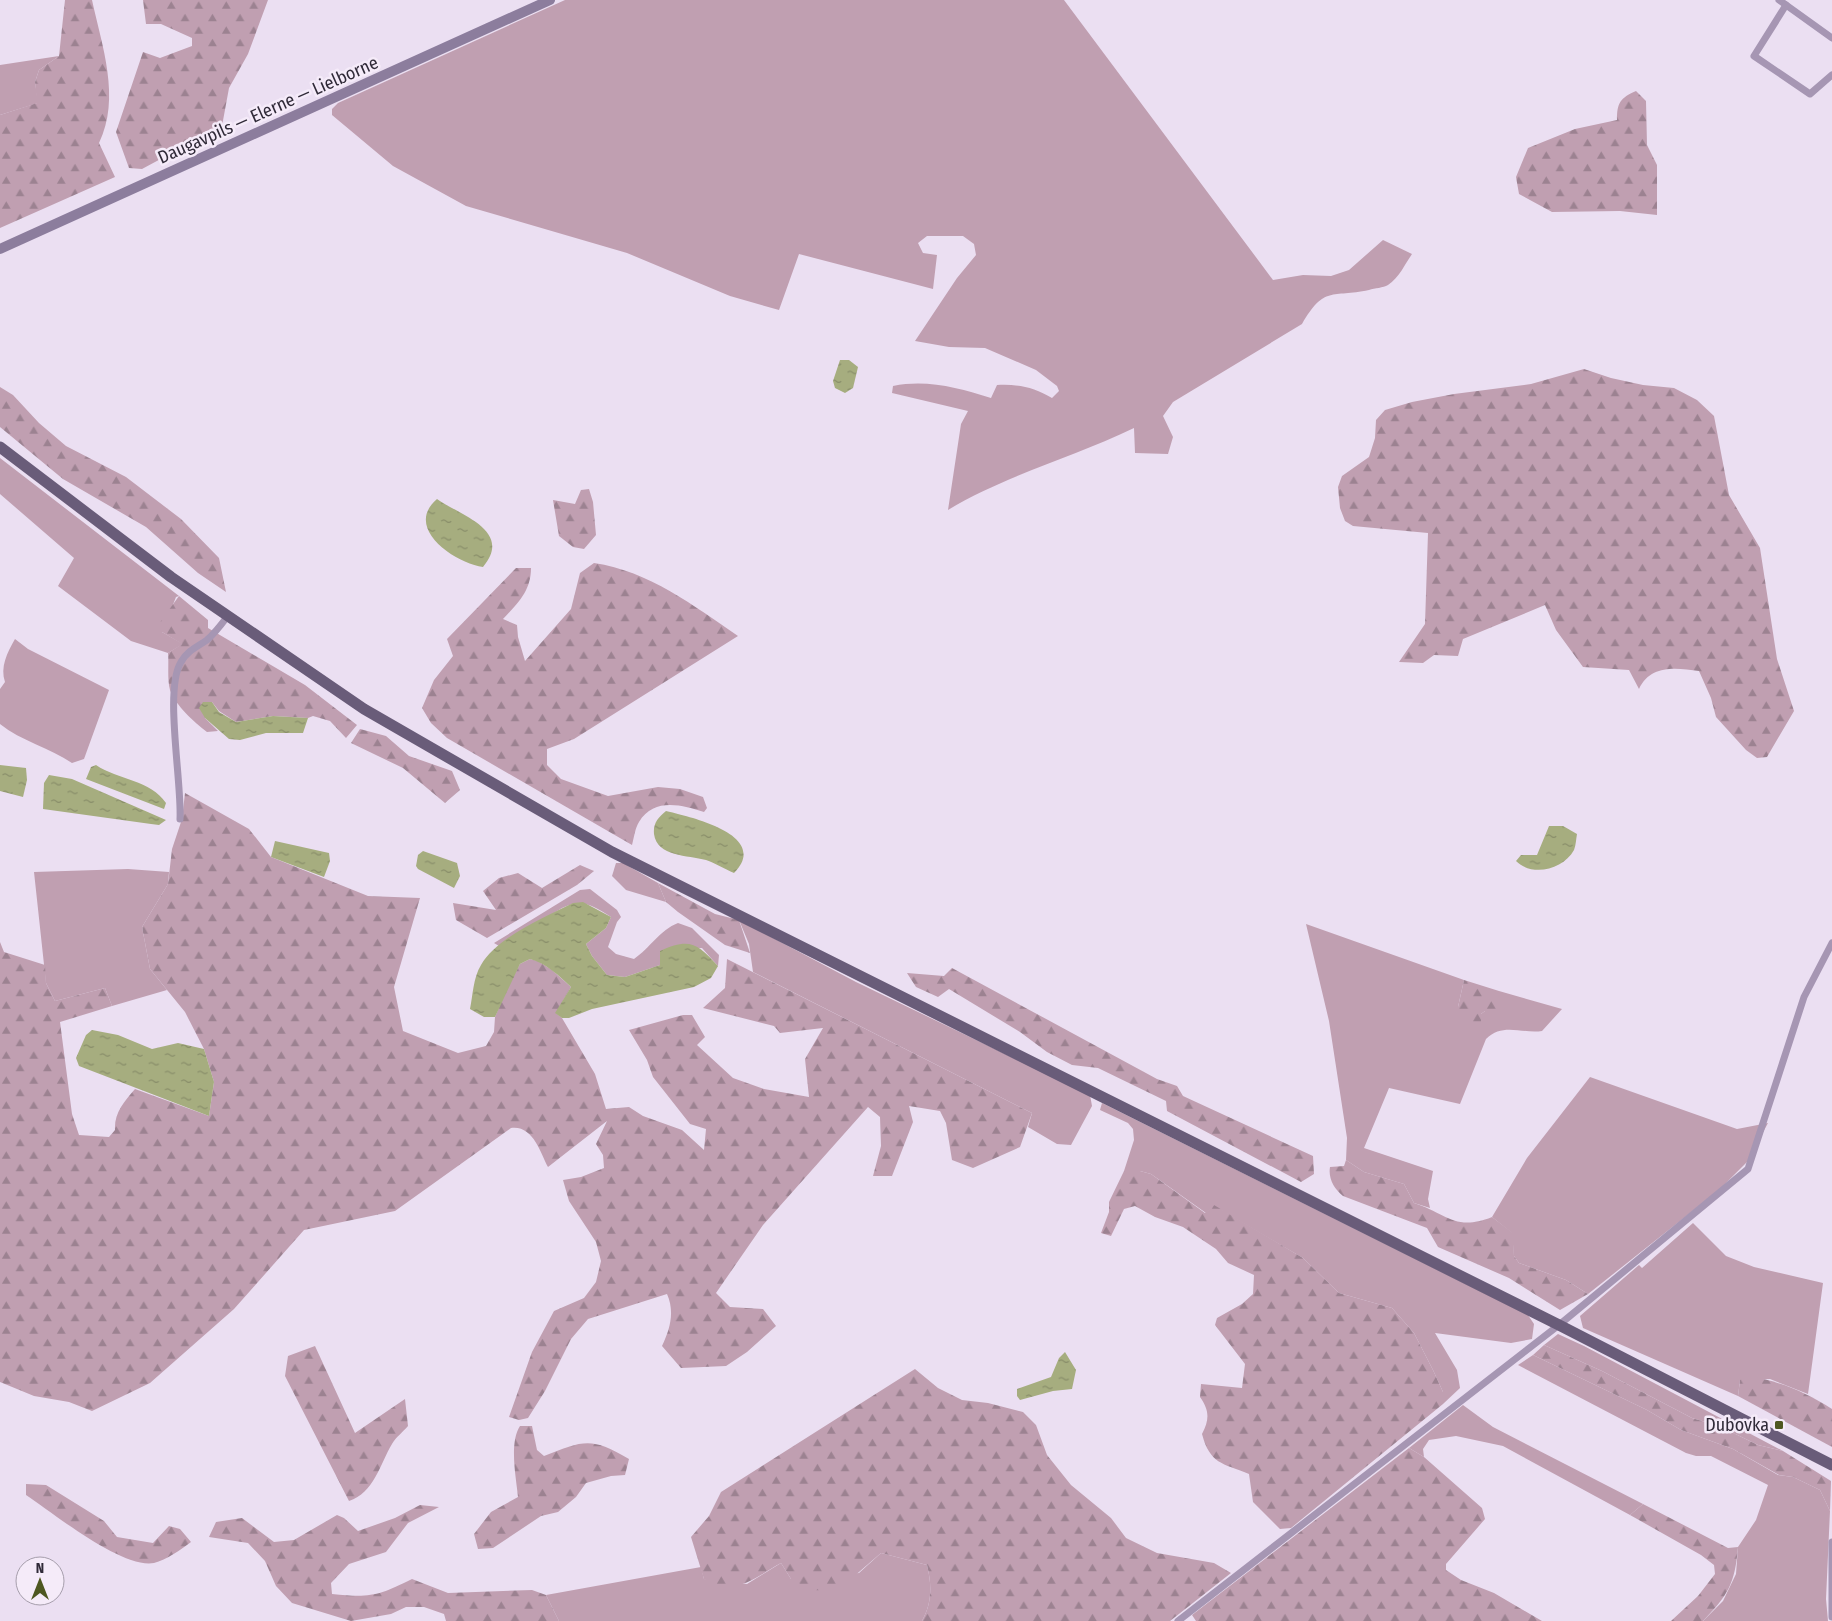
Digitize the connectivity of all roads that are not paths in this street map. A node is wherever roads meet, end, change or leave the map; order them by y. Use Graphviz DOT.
graph roads {
  1 [pos="550,0"];
  2 [pos="1779,0"];
  3 [pos="1786,5"];
  4 [pos="1832,38"];
  5 [pos="1832,75"];
  6 [pos="0,249"];
  7 [pos="0,448"];
  8 [pos="227,617"];
  9 [pos="180,819"];
  10 [pos="1832,943"];
  11 [pos="1559,1325"];
  12 [pos="1832,1465"];
  13 [pos="1832,1542"];
  14 [pos="1832,1617"];
  15 [pos="1178,1621"];
  1 -- 6 [label="main road, Daugavpils — Elerne — Lielborne"];
  2 -- 3 [label="street"];
  3 -- 4 [label="street"];
  3 -- 5 [label="street"];
  7 -- 8 [label="main road"];
  8 -- 9 [label="street"];
  8 -- 11 [label="main road"];
  10 -- 11 [label="street"];
  11 -- 12 [label="main road"];
  11 -- 15 [label="street"];
  13 -- 14 [label="street"];
}
